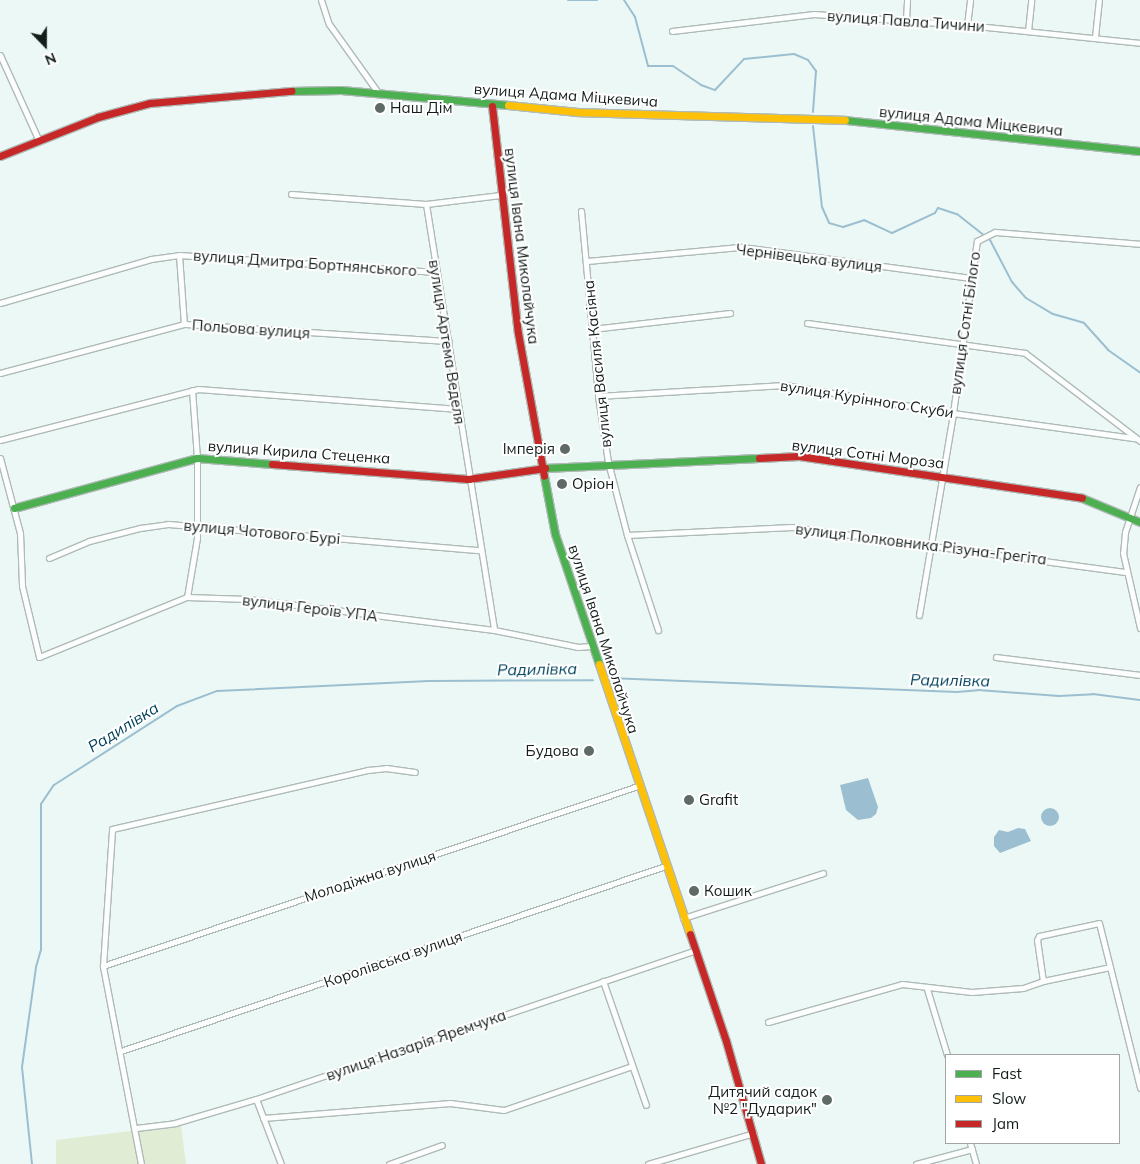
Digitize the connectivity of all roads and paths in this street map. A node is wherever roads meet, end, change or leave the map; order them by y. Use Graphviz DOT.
graph roads {
  1 [pos="321,0"];
  2 [pos="908,0"];
  3 [pos="970,0"];
  4 [pos="1031,0"];
  5 [pos="1099,0"];
  6 [pos="906,20"];
  7 [pos="967,25"];
  8 [pos="672,31"];
  9 [pos="1028,31"];
  10 [pos="1095,38"];
  11 [pos="1140,43"];
  12 [pos="0,55"];
  13 [pos="377,91"];
  14 [pos="492,106"];
  15 [pos="39,141"];
  16 [pos="1140,151"];
  17 [pos="0,156"];
  18 [pos="291,194"];
  19 [pos="500,195"];
  20 [pos="426,204"];
  21 [pos="581,211"];
  22 [pos="1140,244"];
  23 [pos="179,254"];
  24 [pos="588,262"];
  25 [pos="436,272"];
  26 [pos="971,278"];
  27 [pos="0,303"];
  28 [pos="730,313"];
  29 [pos="807,323"];
  30 [pos="184,324"];
  31 [pos="592,329"];
  32 [pos="448,341"];
  33 [pos="960,345"];
  34 [pos="0,373"];
  35 [pos="192,390"];
  36 [pos="598,396"];
  37 [pos="458,409"];
  38 [pos="953,413"];
  39 [pos="1134,438"];
  40 [pos="0,440"];
  41 [pos="1140,442"];
  42 [pos="0,458"];
  43 [pos="197,458"];
  44 [pos="608,466"];
  45 [pos="542,468"];
  46 [pos="942,477"];
  47 [pos="468,479"];
  48 [pos="1140,487"];
  49 [pos="14,508"];
  50 [pos="1130,518"];
  51 [pos="1140,522"];
  52 [pos="196,526"];
  53 [pos="626,534"];
  54 [pos="932,544"];
  55 [pos="480,550"];
  56 [pos="49,558"];
  57 [pos="1125,572"];
  58 [pos="187,597"];
  59 [pos="919,615"];
  60 [pos="1140,628"];
  61 [pos="494,630"];
  62 [pos="658,630"];
  63 [pos="592,646"];
  64 [pos="996,656"];
  65 [pos="1140,675"];
  66 [pos="415,772"];
  67 [pos="638,786"];
  68 [pos="665,866"];
  69 [pos="823,873"];
  70 [pos="683,918"];
  71 [pos="694,950"];
  72 [pos="103,966"];
  73 [pos="1110,967"];
  74 [pos="603,981"];
  75 [pos="1043,981"];
  76 [pos="927,989"];
  77 [pos="768,1022"];
  78 [pos="121,1051"];
  79 [pos="947,1054"];
  80 [pos="632,1066"];
  81 [pos="1140,1088"];
  82 [pos="256,1100"];
  83 [pos="646,1105"];
  84 [pos="263,1118"];
  85 [pos="136,1128"];
  86 [pos="754,1133"];
  87 [pos="442,1145"];
  88 [pos="971,1146"];
  89 [pos="141,1164"];
  90 [pos="281,1164"];
  91 [pos="388,1164"];
  92 [pos="648,1164"];
  93 [pos="761,1164"];
  94 [pos="916,1164"];
  95 [pos="976,1164"];
  1 -- 13 [label="street"];
  2 -- 6 [label="street"];
  3 -- 7 [label="street"];
  4 -- 9 [label="street"];
  5 -- 10 [label="street"];
  6 -- 7 [label="street, вулиця Павла Тичини"];
  6 -- 8 [label="street, вулиця Павла Тичини"];
  7 -- 9 [label="street, вулиця Павла Тичини"];
  9 -- 10 [label="street, вулиця Павла Тичини"];
  10 -- 11 [label="street, вулиця Павла Тичини"];
  12 -- 15 [label="street"];
  13 -- 14 [label="street, вулиця Адама Міцкевича"];
  13 -- 15 [label="street, вулиця Адама Міцкевича"];
  14 -- 16 [label="street, вулиця Адама Міцкевича"];
  14 -- 19 [label="street, вулиця Івана Миколайчука"];
  15 -- 17 [label="street, вулиця Адама Міцкевича"];
  18 -- 20 [label="street"];
  19 -- 20 [label="street"];
  19 -- 45 [label="street, вулиця Івана Миколайчука"];
  20 -- 25 [label="street, вулиця Артема Веделя"];
  21 -- 24 [label="street, вулиця Василя Касіяна"];
  22 -- 26 [label="street, вулиця Сотні Білого"];
  23 -- 25 [label="street, вулиця Дмитра Бортнянського"];
  23 -- 27 [label="street, вулиця Дмитра Бортнянського"];
  23 -- 30 [label="street"];
  24 -- 26 [label="street, Чернівецька вулиця"];
  24 -- 31 [label="street, вулиця Василя Касіяна"];
  25 -- 32 [label="street, вулиця Артема Веделя"];
  26 -- 33 [label="street, вулиця Сотні Білого"];
  28 -- 31 [label="street"];
  29 -- 33 [label="street"];
  30 -- 32 [label="street, Польова вулиця"];
  30 -- 34 [label="street, Польова вулиця"];
  31 -- 36 [label="street, вулиця Василя Касіяна"];
  32 -- 37 [label="street, вулиця Артема Веделя"];
  33 -- 38 [label="street, вулиця Сотні Білого"];
  33 -- 39 [label="street"];
  35 -- 37 [label="street"];
  35 -- 40 [label="street"];
  35 -- 43 [label="street"];
  36 -- 38 [label="street, вулиця Курінного Скуби"];
  36 -- 44 [label="street, вулиця Василя Касіяна"];
  37 -- 47 [label="street, вулиця Артема Веделя"];
  38 -- 39 [label="street, вулиця Курінного Скуби"];
  38 -- 46 [label="street, вулиця Сотні Білого"];
  39 -- 41 [label="street"];
  42 -- 49 [label="street"];
  43 -- 47 [label="street, вулиця Кирила Стеценка"];
  43 -- 49 [label="street, вулиця Кирила Стеценка"];
  43 -- 52 [label="street"];
  44 -- 45 [label="street, вулиця Сотні Мороза"];
  44 -- 46 [label="street, вулиця Сотні Мороза"];
  44 -- 53 [label="street, вулиця Василя Касіяна"];
  45 -- 47 [label="street, вулиця Сотні Мороза"];
  45 -- 63 [label="street, вулиця Івана Миколайчука"];
  46 -- 50 [label="street, вулиця Сотні Мороза"];
  46 -- 54 [label="street, вулиця Сотні Білого"];
  47 -- 55 [label="street, вулиця Артема Веделя"];
  48 -- 50 [label="street"];
  49 -- 58 [label="street, вулиця Героїв УПА"];
  50 -- 51 [label="street, вулиця Сотні Мороза"];
  50 -- 57 [label="street"];
  52 -- 55 [label="street, вулиця Чотового Бурі"];
  52 -- 56 [label="street, вулиця Чотового Бурі"];
  52 -- 58 [label="street"];
  53 -- 54 [label="street, вулиця Полковника Різуна-Грегіта"];
  53 -- 62 [label="street, вулиця Василя Касіяна"];
  54 -- 57 [label="street, вулиця Полковника Різуна-Грегіта"];
  54 -- 59 [label="street, вулиця Сотні Білого"];
  55 -- 61 [label="street, вулиця Артема Веделя"];
  57 -- 60 [label="street"];
  58 -- 61 [label="street, вулиця Героїв УПА"];
  61 -- 63 [label="street, вулиця Героїв УПА"];
  63 -- 67 [label="street, вулиця Івана Миколайчука"];
  64 -- 65 [label="street"];
  66 -- 72 [label="street"];
  67 -- 68 [label="street, вулиця Івана Миколайчука"];
  67 -- 72 [label="street, Молодіжна вулиця"];
  68 -- 70 [label="street, вулиця Івана Миколайчука"];
  68 -- 78 [label="street, Королівська вулиця"];
  69 -- 70 [label="street"];
  70 -- 71 [label="street, вулиця Івана Миколайчука"];
  71 -- 74 [label="street, вулиця Назарія Яремчука"];
  71 -- 86 [label="street, вулиця Івана Миколайчука"];
  72 -- 78 [label="street"];
  73 -- 75 [label="street"];
  73 -- 75 [label="street"];
  73 -- 81 [label="street"];
  74 -- 80 [label="street"];
  74 -- 82 [label="street, вулиця Назарія Яремчука"];
  75 -- 76 [label="street"];
  76 -- 77 [label="street"];
  76 -- 79 [label="street"];
  78 -- 85 [label="street"];
  80 -- 83 [label="street"];
  80 -- 84 [label="street"];
  82 -- 84 [label="street"];
  82 -- 85 [label="street, вулиця Назарія Яремчука"];
  84 -- 90 [label="street"];
  85 -- 89 [label="street"];
  86 -- 92 [label="street"];
  86 -- 93 [label="street, вулиця Івана Миколайчука"];
  87 -- 91 [label="street"];
  88 -- 94 [label="street"];
  88 -- 95 [label="street"];
}
